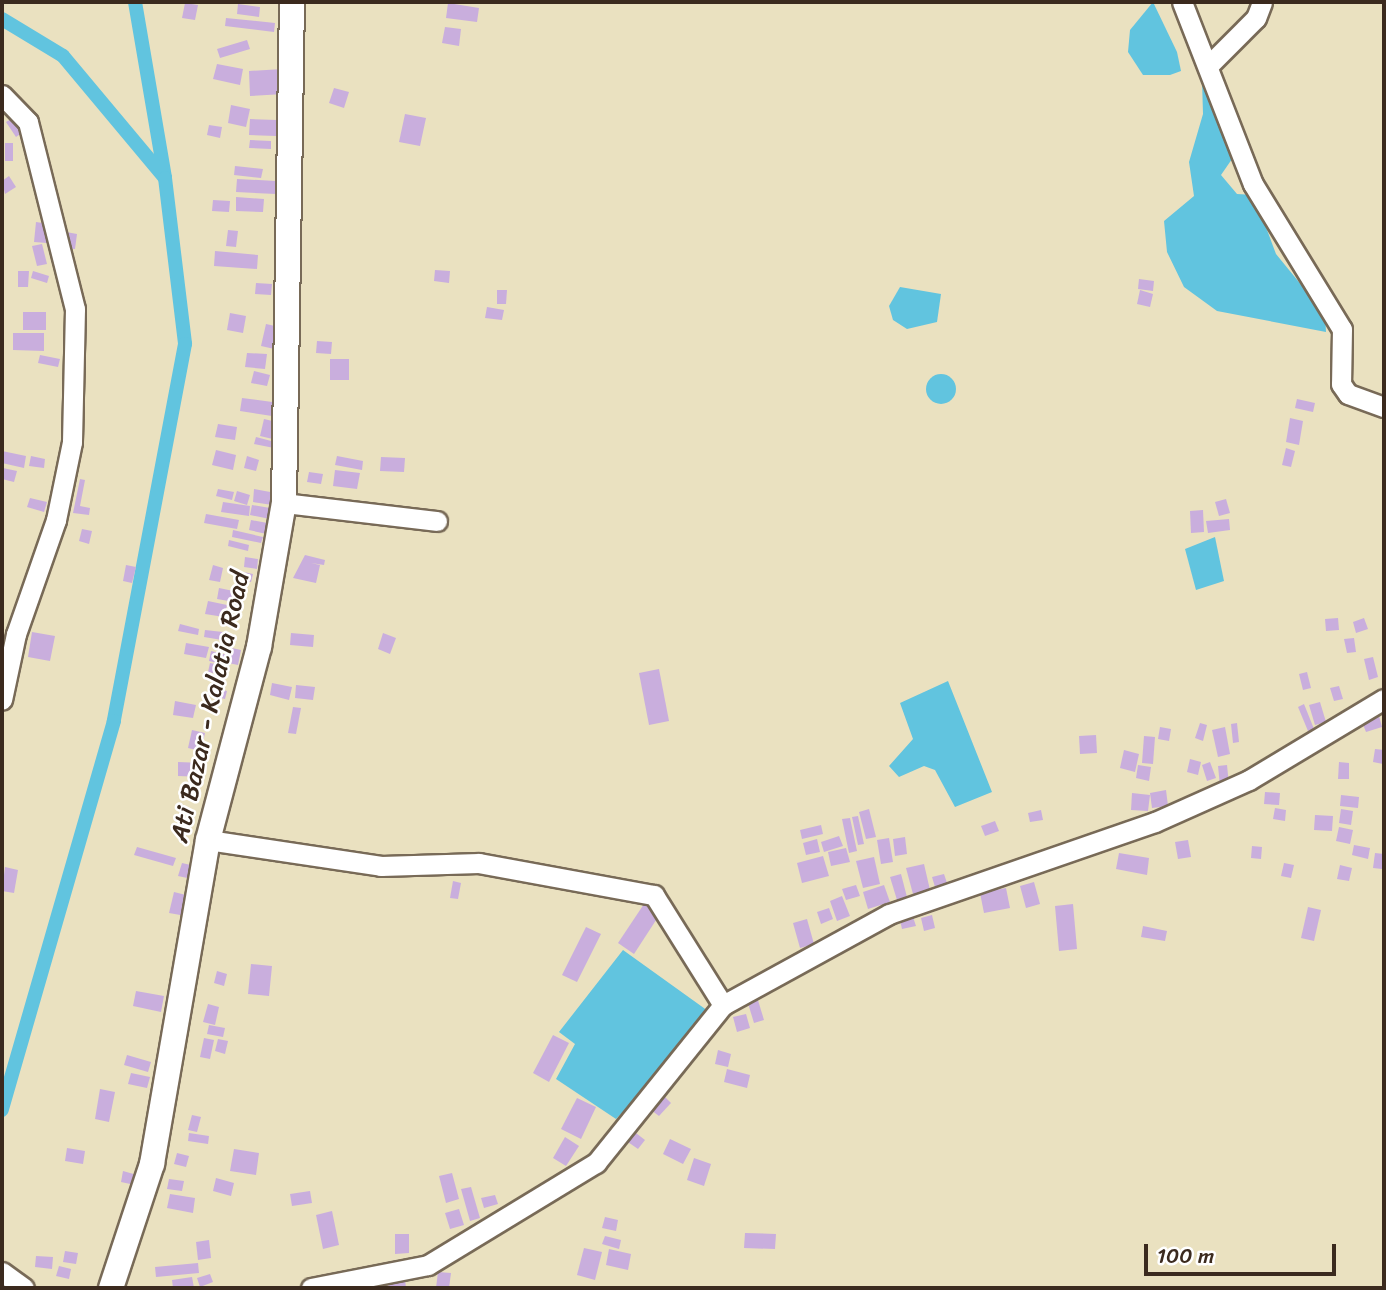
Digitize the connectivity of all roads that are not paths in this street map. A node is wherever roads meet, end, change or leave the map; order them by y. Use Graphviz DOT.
graph roads {
  1 [pos="292,2"];
  2 [pos="1182,2"];
  3 [pos="1262,2"];
  4 [pos="1209,65"];
  5 [pos="2,95"];
  6 [pos="1384,407"];
  7 [pos="284,503"];
  8 [pos="437,522"];
  9 [pos="1384,699"];
  10 [pos="2,700"];
  11 [pos="208,840"];
  12 [pos="723,1005"];
  13 [pos="111,1288"];
  14 [pos="312,1288"];
  1 -- 7 [label="main road, Ati Bazar - Kalatia Road"];
  2 -- 4 [label="street"];
  3 -- 4 [label="street"];
  4 -- 6 [label="street"];
  5 -- 10 [label="street"];
  7 -- 8 [label="street"];
  7 -- 11 [label="main road, Ati Bazar - Kalatia Road"];
  9 -- 12 [label="street"];
  11 -- 12 [label="street"];
  11 -- 13 [label="main road, Ati Bazar - Kalatia Road"];
  12 -- 14 [label="street"];
}
